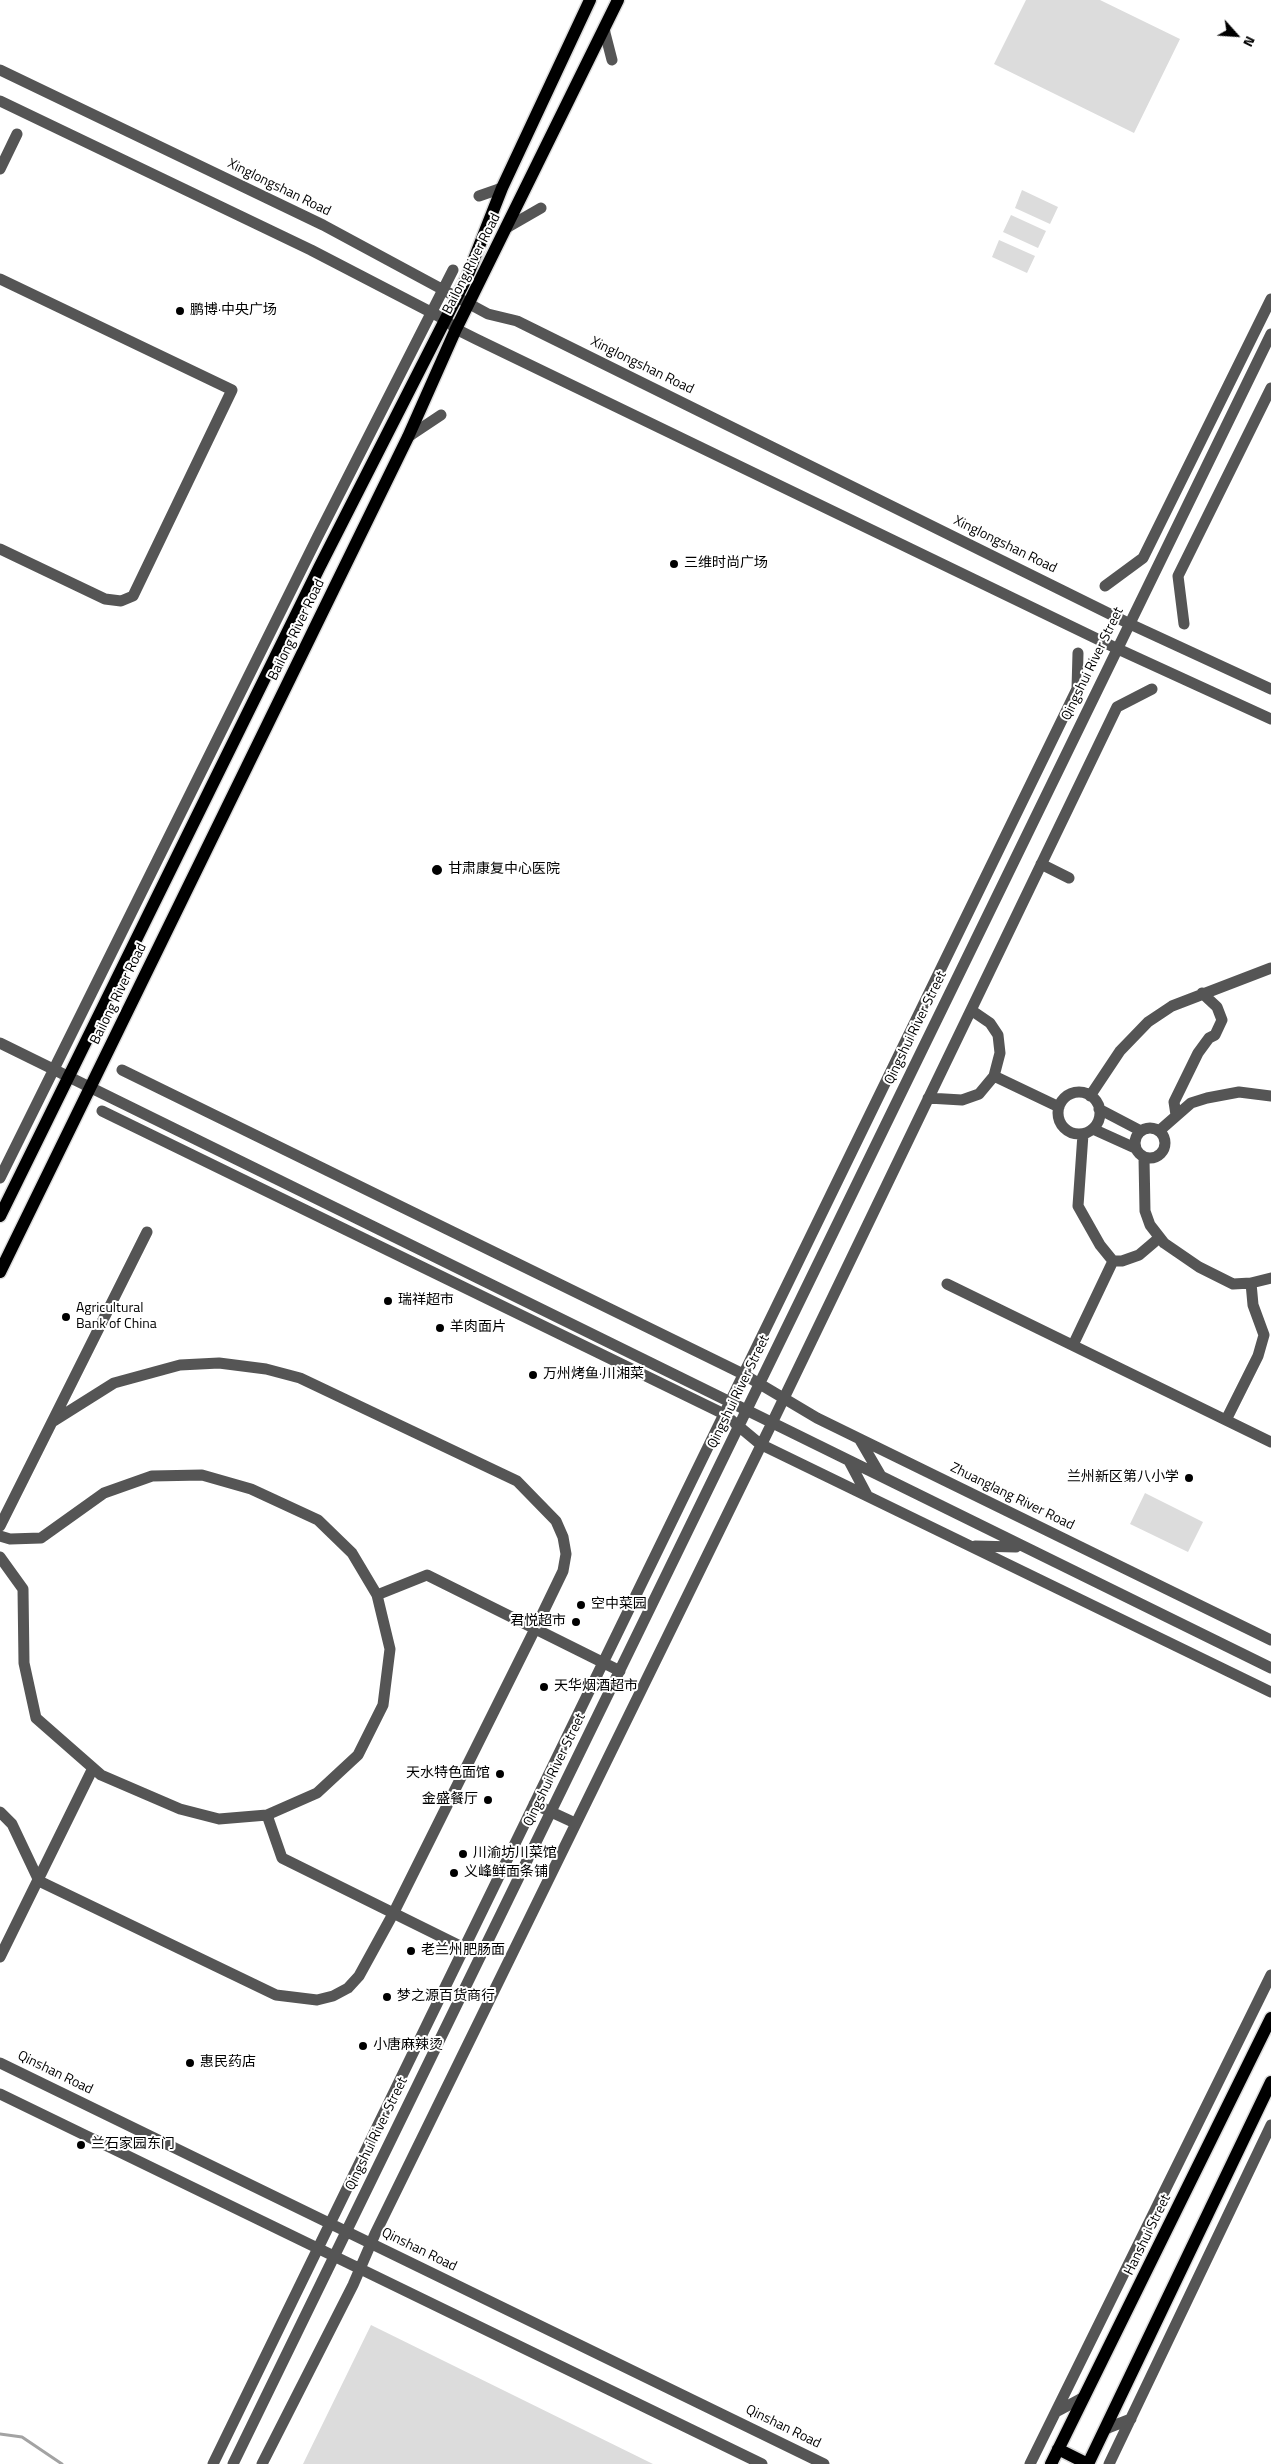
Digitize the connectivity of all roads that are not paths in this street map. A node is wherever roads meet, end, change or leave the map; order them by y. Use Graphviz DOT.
graph roads {
  1 [pos="590,0"];
  2 [pos="618,0"];
  3 [pos="604,29"];
  4 [pos="612,60"];
  5 [pos="0,70"];
  6 [pos="0,101"];
  7 [pos="17,134"];
  8 [pos="0,168"];
  9 [pos="502,188"];
  10 [pos="479,196"];
  11 [pos="541,208"];
  12 [pos="508,227"];
  13 [pos="453,270"];
  14 [pos="0,279"];
  15 [pos="444,289"];
  16 [pos="1271,299"];
  17 [pos="463,300"];
  18 [pos="432,313"];
  19 [pos="446,320"];
  20 [pos="456,329"];
  21 [pos="1271,334"];
  22 [pos="1271,388"];
  23 [pos="403,405"];
  24 [pos="441,415"];
  25 [pos="374,427"];
  26 [pos="408,438"];
  27 [pos="317,538"];
  28 [pos="0,549"];
  29 [pos="319,568"];
  30 [pos="1105,586"];
  31 [pos="1130,624"];
  32 [pos="1184,624"];
  33 [pos="1118,649"];
  34 [pos="1078,653"];
  35 [pos="1152,689"];
  36 [pos="1271,689"];
  37 [pos="1271,720"];
  38 [pos="1041,864"];
  39 [pos="1069,878"];
  40 [pos="1271,968"];
  41 [pos="1202,993"];
  42 [pos="970,1010"];
  43 [pos="0,1043"];
  44 [pos="55,1069"];
  45 [pos="122,1070"];
  46 [pos="70,1076"];
  47 [pos="994,1076"];
  48 [pos="90,1086"];
  49 [pos="1090,1096"];
  50 [pos="1271,1096"];
  51 [pos="928,1098"];
  52 [pos="1059,1107"];
  53 [pos="1099,1109"];
  54 [pos="102,1111"];
  55 [pos="1176,1115"];
  56 [pos="1088,1131"];
  57 [pos="1141,1131"];
  58 [pos="1159,1131"];
  59 [pos="1135,1148"];
  60 [pos="1144,1158"];
  61 [pos="0,1178"];
  62 [pos="0,1216"];
  63 [pos="147,1232"];
  64 [pos="1159,1238"];
  65 [pos="1113,1261"];
  66 [pos="0,1272"];
  67 [pos="1271,1278"];
  68 [pos="1251,1283"];
  69 [pos="947,1284"];
  70 [pos="1073,1345"];
  71 [pos="743,1374"];
  72 [pos="759,1384"];
  73 [pos="783,1398"];
  74 [pos="730,1403"];
  75 [pos="747,1411"];
  76 [pos="724,1414"];
  77 [pos="1226,1420"];
  78 [pos="52,1422"];
  79 [pos="772,1423"];
  80 [pos="739,1426"];
  81 [pos="860,1440"];
  82 [pos="1271,1442"];
  83 [pos="760,1444"];
  84 [pos="849,1461"];
  85 [pos="881,1476"];
  86 [pos="867,1495"];
  87 [pos="0,1526"];
  88 [pos="0,1536"];
  89 [pos="970,1546"];
  90 [pos="1021,1547"];
  91 [pos="0,1557"];
  92 [pos="377,1595"];
  93 [pos="535,1629"];
  94 [pos="1271,1640"];
  95 [pos="603,1663"];
  96 [pos="1271,1668"];
  97 [pos="620,1671"];
  98 [pos="1271,1692"];
  99 [pos="93,1768"];
  100 [pos="534,1804"];
  101 [pos="0,1812"];
  102 [pos="551,1812"];
  103 [pos="267,1815"];
  104 [pos="575,1823"];
  105 [pos="39,1880"];
  106 [pos="393,1914"];
  107 [pos="464,1948"];
  108 [pos="0,1957"];
  109 [pos="1271,1975"];
  110 [pos="1271,2018"];
  111 [pos="0,2063"];
  112 [pos="1271,2082"];
  113 [pos="0,2094"];
  114 [pos="1271,2125"];
  115 [pos="330,2223"];
  116 [pos="347,2231"];
  117 [pos="371,2243"];
  118 [pos="317,2248"];
  119 [pos="334,2256"];
  120 [pos="360,2269"];
  121 [pos="1084,2397"];
  122 [pos="1056,2412"];
  123 [pos="1131,2419"];
  124 [pos="1104,2430"];
  125 [pos="1058,2449"];
  126 [pos="213,2464"];
  127 [pos="233,2464"];
  128 [pos="262,2464"];
  129 [pos="762,2464"];
  130 [pos="824,2464"];
  131 [pos="1030,2464"];
  132 [pos="1051,2464"];
  133 [pos="1088,2464"];
  134 [pos="1109,2464"];
  1 -- 9 [label="main road, Bailong River Road"];
  2 -- 3 [label="main road, Bailong River Road"];
  3 -- 4 [label="street"];
  3 -- 12 [label="main road, Bailong River Road"];
  5 -- 15 [label="street, Xinglongshan Road"];
  6 -- 18 [label="street"];
  7 -- 8 [label="street"];
  9 -- 10 [label="street"];
  9 -- 17 [label="main road, Bailong River Road"];
  11 -- 12 [label="street"];
  12 -- 17 [label="main road, Bailong River Road"];
  13 -- 15 [label="street, Bailong River Road"];
  14 -- 28 [label="street"];
  15 -- 17 [label="street, Xinglongshan Road"];
  15 -- 18 [label="street, Bailong River Road"];
  16 -- 30 [label="street"];
  17 -- 19 [label="main road, Bailong River Road"];
  17 -- 20 [label="main road, Bailong River Road"];
  17 -- 31 [label="street, Xinglongshan Road"];
  18 -- 19 [label="street"];
  18 -- 25 [label="street, Bailong River Road"];
  19 -- 20 [label="street"];
  19 -- 23 [label="main road, Bailong River Road"];
  20 -- 26 [label="main road, Bailong River Road"];
  20 -- 33 [label="street"];
  21 -- 31 [label="street, Qingshui River Street"];
  22 -- 32 [label="street"];
  23 -- 25 [label="street"];
  23 -- 29 [label="main road, Bailong River Road"];
  24 -- 26 [label="street"];
  25 -- 27 [label="street, Bailong River Road"];
  26 -- 48 [label="main road, Bailong River Road"];
  27 -- 29 [label="street"];
  27 -- 44 [label="street, Bailong River Road"];
  29 -- 46 [label="main road, Bailong River Road"];
  31 -- 33 [label="street, Qingshui River Street"];
  31 -- 36 [label="street, Xinglongshan Road"];
  33 -- 37 [label="street"];
  33 -- 72 [label="street, Qingshui River Street"];
  34 -- 71 [label="street"];
  35 -- 38 [label="street"];
  38 -- 39 [label="street"];
  38 -- 42 [label="street"];
  40 -- 41 [label="street"];
  41 -- 49 [label="street"];
  41 -- 55 [label="street"];
  42 -- 47 [label="street"];
  42 -- 51 [label="street"];
  43 -- 44 [label="street"];
  44 -- 46 [label="street"];
  44 -- 61 [label="street, Bailong River Road"];
  45 -- 71 [label="street, Zhuanglang River Road"];
  46 -- 48 [label="street"];
  46 -- 62 [label="main road, Bailong River Road"];
  47 -- 51 [label="street"];
  47 -- 52 [label="street"];
  48 -- 66 [label="main road, Bailong River Road"];
  48 -- 74 [label="street"];
  49 -- 52 [label="street"];
  49 -- 53 [label="street"];
  50 -- 55 [label="street"];
  51 -- 73 [label="street"];
  52 -- 56 [label="street"];
  53 -- 56 [label="street"];
  53 -- 57 [label="street"];
  54 -- 76 [label="street"];
  55 -- 58 [label="street"];
  56 -- 59 [label="street"];
  56 -- 65 [label="street"];
  57 -- 58 [label="street"];
  57 -- 59 [label="street"];
  58 -- 60 [label="street"];
  59 -- 60 [label="street"];
  60 -- 64 [label="street"];
  63 -- 78 [label="street"];
  64 -- 65 [label="street"];
  64 -- 68 [label="street"];
  65 -- 70 [label="street"];
  67 -- 68 [label="street"];
  68 -- 77 [label="street"];
  69 -- 70 [label="street"];
  70 -- 77 [label="street"];
  71 -- 72 [label="street, Zhuanglang River Road"];
  71 -- 74 [label="street"];
  72 -- 73 [label="street, Zhuanglang River Road"];
  72 -- 75 [label="street, Qingshui River Street"];
  73 -- 79 [label="street"];
  73 -- 81 [label="street, Zhuanglang River Road"];
  74 -- 75 [label="street"];
  74 -- 76 [label="street"];
  75 -- 79 [label="street"];
  75 -- 80 [label="street, Qingshui River Street"];
  76 -- 80 [label="street"];
  76 -- 95 [label="street"];
  77 -- 82 [label="street"];
  78 -- 87 [label="street"];
  78 -- 93 [label="street"];
  79 -- 83 [label="street"];
  79 -- 84 [label="street"];
  80 -- 83 [label="street"];
  80 -- 97 [label="street, Qingshui River Street"];
  81 -- 85 [label="street"];
  81 -- 94 [label="street, Zhuanglang River Road"];
  83 -- 86 [label="street"];
  83 -- 104 [label="street"];
  84 -- 85 [label="street"];
  84 -- 86 [label="street"];
  85 -- 90 [label="street"];
  86 -- 89 [label="street"];
  88 -- 92 [label="street"];
  89 -- 90 [label="street"];
  89 -- 98 [label="street"];
  90 -- 96 [label="street"];
  91 -- 99 [label="street"];
  92 -- 93 [label="street"];
  92 -- 103 [label="street"];
  93 -- 95 [label="street"];
  93 -- 106 [label="street"];
  95 -- 97 [label="street"];
  95 -- 100 [label="street"];
  97 -- 102 [label="street, Qingshui River Street"];
  99 -- 103 [label="street"];
  99 -- 105 [label="street"];
  100 -- 102 [label="street"];
  100 -- 107 [label="street"];
  101 -- 105 [label="street"];
  102 -- 104 [label="street"];
  102 -- 116 [label="street, Qingshui River Street"];
  103 -- 106 [label="street"];
  104 -- 117 [label="street"];
  105 -- 106 [label="street"];
  105 -- 108 [label="street"];
  106 -- 107 [label="street"];
  107 -- 115 [label="street"];
  109 -- 122 [label="street"];
  110 -- 121 [label="main road, Hanshui Street"];
  111 -- 115 [label="street, Qinshan Road"];
  112 -- 124 [label="main road"];
  113 -- 118 [label="street"];
  114 -- 123 [label="street"];
  115 -- 116 [label="street, Qinshan Road"];
  115 -- 118 [label="street"];
  116 -- 117 [label="street, Qinshan Road"];
  116 -- 119 [label="street, Qingshui River Street"];
  117 -- 120 [label="street"];
  117 -- 130 [label="street, Qinshan Road"];
  118 -- 119 [label="street"];
  118 -- 126 [label="street"];
  119 -- 120 [label="street"];
  119 -- 127 [label="street, Qingshui River Street"];
  120 -- 128 [label="street"];
  120 -- 129 [label="street"];
  121 -- 122 [label="street"];
  121 -- 125 [label="main road, Hanshui Street"];
  122 -- 131 [label="street"];
  123 -- 124 [label="street"];
  123 -- 134 [label="street"];
  124 -- 133 [label="main road"];
  125 -- 132 [label="main road, Hanshui Street"];
  125 -- 133 [label="main road"];
}
